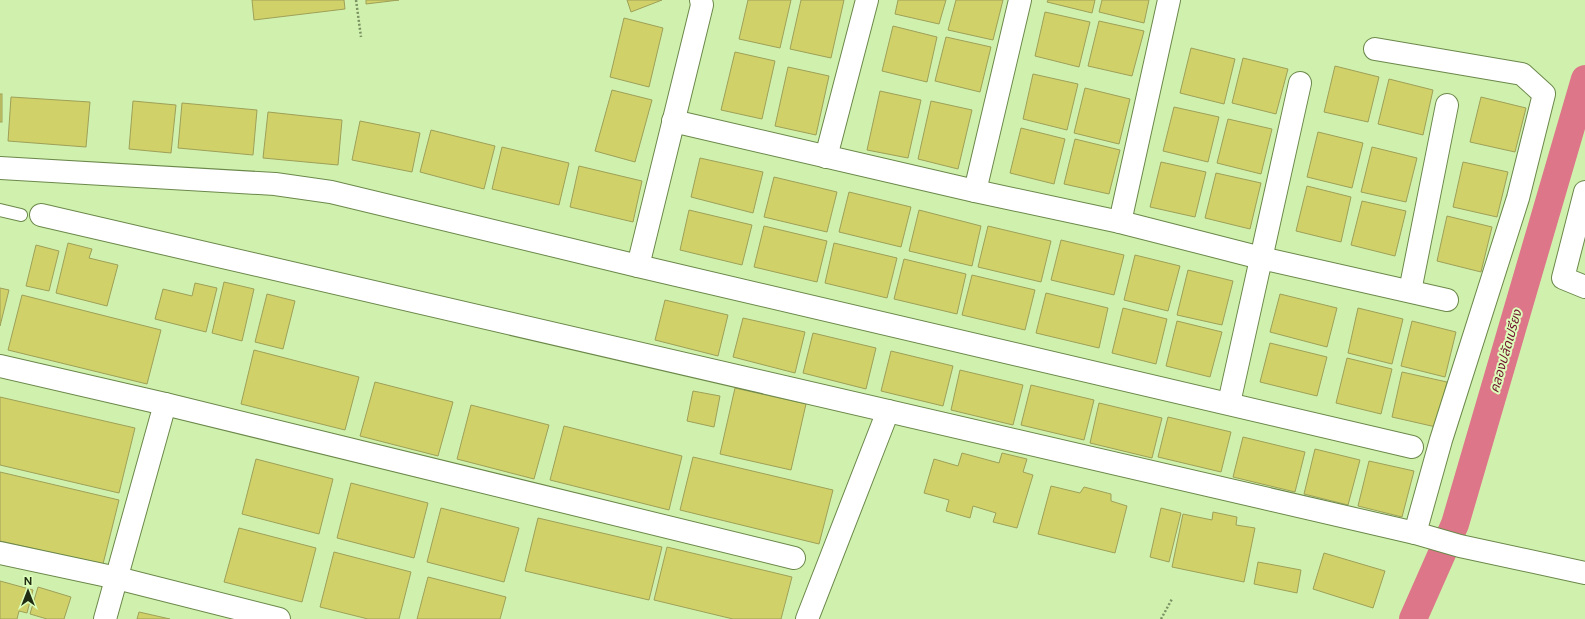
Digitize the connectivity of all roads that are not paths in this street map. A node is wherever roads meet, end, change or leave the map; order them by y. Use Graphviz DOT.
graph roads {
  1 [pos="701,0"];
  2 [pos="867,0"];
  3 [pos="1020,0"];
  4 [pos="1169,0"];
  5 [pos="1375,49"];
  6 [pos="1300,83"];
  7 [pos="1447,105"];
  8 [pos="673,121"];
  9 [pos="826,157"];
  10 [pos="0,168"];
  11 [pos="975,191"];
  12 [pos="1585,192"];
  13 [pos="0,210"];
  14 [pos="31,215"];
  15 [pos="1120,222"];
  16 [pos="1261,258"];
  17 [pos="638,266"];
  18 [pos="1585,287"];
  19 [pos="1410,291"];
  20 [pos="1447,300"];
  21 [pos="0,366"];
  22 [pos="1229,403"];
  23 [pos="165,404"];
  24 [pos="888,411"];
  25 [pos="1412,447"];
  26 [pos="1415,533"];
  27 [pos="0,553"];
  28 [pos="794,558"];
  29 [pos="1585,573"];
  30 [pos="117,578"];
  31 [pos="105,619"];
  32 [pos="278,619"];
  33 [pos="807,619"];
  1 -- 8 [label="street"];
  2 -- 9 [label="street"];
  3 -- 11 [label="street"];
  4 -- 15 [label="street"];
  5 -- 26 [label="street"];
  6 -- 16 [label="street"];
  7 -- 19 [label="street"];
  8 -- 9 [label="street"];
  8 -- 17 [label="street"];
  9 -- 11 [label="street"];
  10 -- 17 [label="street"];
  11 -- 15 [label="street"];
  12 -- 18 [label="street"];
  13 -- 14 [label="lane"];
  14 -- 24 [label="street"];
  15 -- 16 [label="street"];
  16 -- 19 [label="street"];
  16 -- 22 [label="street"];
  17 -- 22 [label="street"];
  19 -- 20 [label="street"];
  21 -- 23 [label="street"];
  22 -- 25 [label="street"];
  23 -- 28 [label="street"];
  23 -- 30 [label="street"];
  24 -- 26 [label="street"];
  24 -- 33 [label="street"];
  26 -- 29 [label="street"];
  27 -- 30 [label="street"];
  30 -- 31 [label="street"];
  30 -- 32 [label="street"];
}
